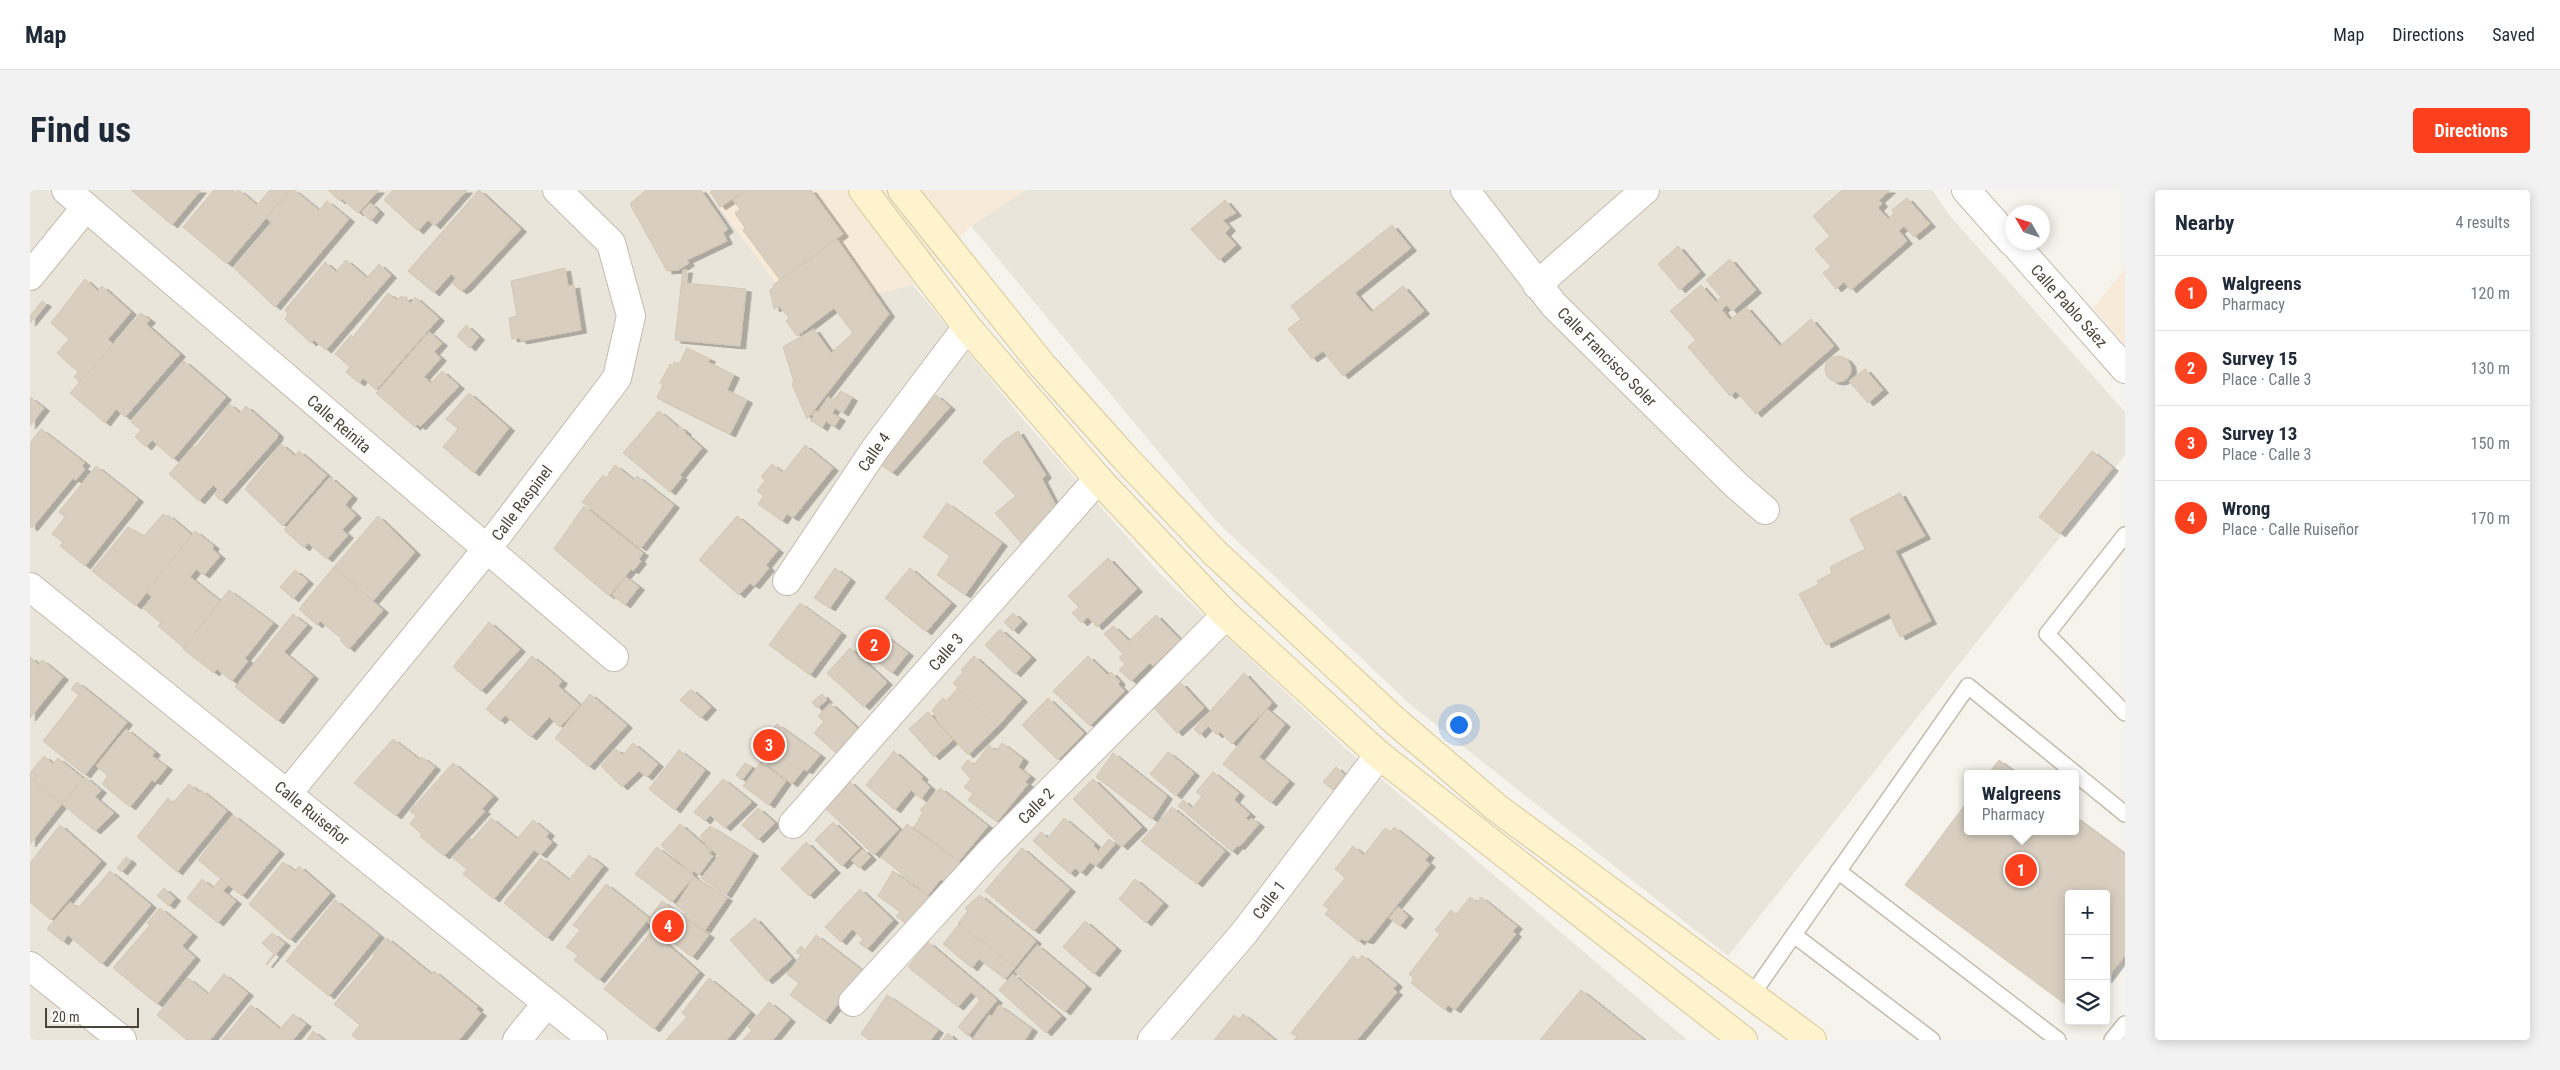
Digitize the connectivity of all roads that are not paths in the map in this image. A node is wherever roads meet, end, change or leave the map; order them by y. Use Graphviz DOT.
graph roads {
  1 [pos="557,190"];
  2 [pos="863,190"];
  3 [pos="902,190"];
  4 [pos="1465,190"];
  5 [pos="1645,190"];
  6 [pos="1966,190"];
  7 [pos="76,199"];
  8 [pos="2005,233"];
  9 [pos="2020,250"];
  10 [pos="30,276"];
  11 [pos="1537,285"];
  12 [pos="967,327"];
  13 [pos="2125,369"];
  14 [pos="1098,479"];
  15 [pos="1766,510"];
  16 [pos="2125,535"];
  17 [pos="486,550"];
  18 [pos="787,581"];
  19 [pos="30,587"];
  20 [pos="1226,615"];
  21 [pos="614,656"];
  22 [pos="2125,713"];
  23 [pos="1379,755"];
  24 [pos="2071,770"];
  25 [pos="2079,776"];
  26 [pos="288,793"];
  27 [pos="2125,814"];
  28 [pos="793,824"];
  29 [pos="1838,871"];
  30 [pos="1794,935"];
  31 [pos="30,966"];
  32 [pos="1751,996"];
  33 [pos="852,1002"];
  34 [pos="547,1003"];
  35 [pos="2125,1024"];
  36 [pos="122,1040"];
  37 [pos="517,1040"];
  38 [pos="593,1040"];
  39 [pos="1152,1040"];
  40 [pos="1744,1040"];
  41 [pos="1812,1040"];
  42 [pos="1932,1040"];
  43 [pos="2058,1040"];
  44 [pos="2112,1040"];
  1 -- 17 [label="street, Calle Raspinel"];
  2 -- 12 [label="street"];
  3 -- 32 [label="street"];
  4 -- 11 [label="street, Calle Francisco Soler"];
  5 -- 11 [label="street"];
  6 -- 8 [label="street, Calle Pablo Sáez"];
  7 -- 10 [label="street"];
  7 -- 17 [label="street, Calle Reinita"];
  9 -- 13 [label="street, Calle Pablo Sáez"];
  11 -- 15 [label="street, Calle Francisco Soler"];
  12 -- 14 [label="street"];
  12 -- 18 [label="street, Calle 4"];
  14 -- 20 [label="street"];
  14 -- 28 [label="street, Calle 3"];
  16 -- 22 [label="lane"];
  17 -- 21 [label="street, Calle Reinita"];
  17 -- 26 [label="street, Calle Raspinel"];
  19 -- 26 [label="street, Calle Ruiseñor"];
  20 -- 23 [label="street"];
  20 -- 33 [label="street, Calle 2"];
  23 -- 39 [label="street, Calle 1"];
  23 -- 40 [label="street"];
  24 -- 29 [label="lane"];
  25 -- 27 [label="lane"];
  26 -- 34 [label="street, Calle Ruiseñor"];
  29 -- 30 [label="lane"];
  29 -- 43 [label="lane"];
  30 -- 32 [label="lane"];
  30 -- 42 [label="lane"];
  31 -- 36 [label="street"];
  32 -- 41 [label="street"];
  34 -- 37 [label="street"];
  34 -- 38 [label="street, Calle Ruiseñor"];
  35 -- 44 [label="lane"];
}
